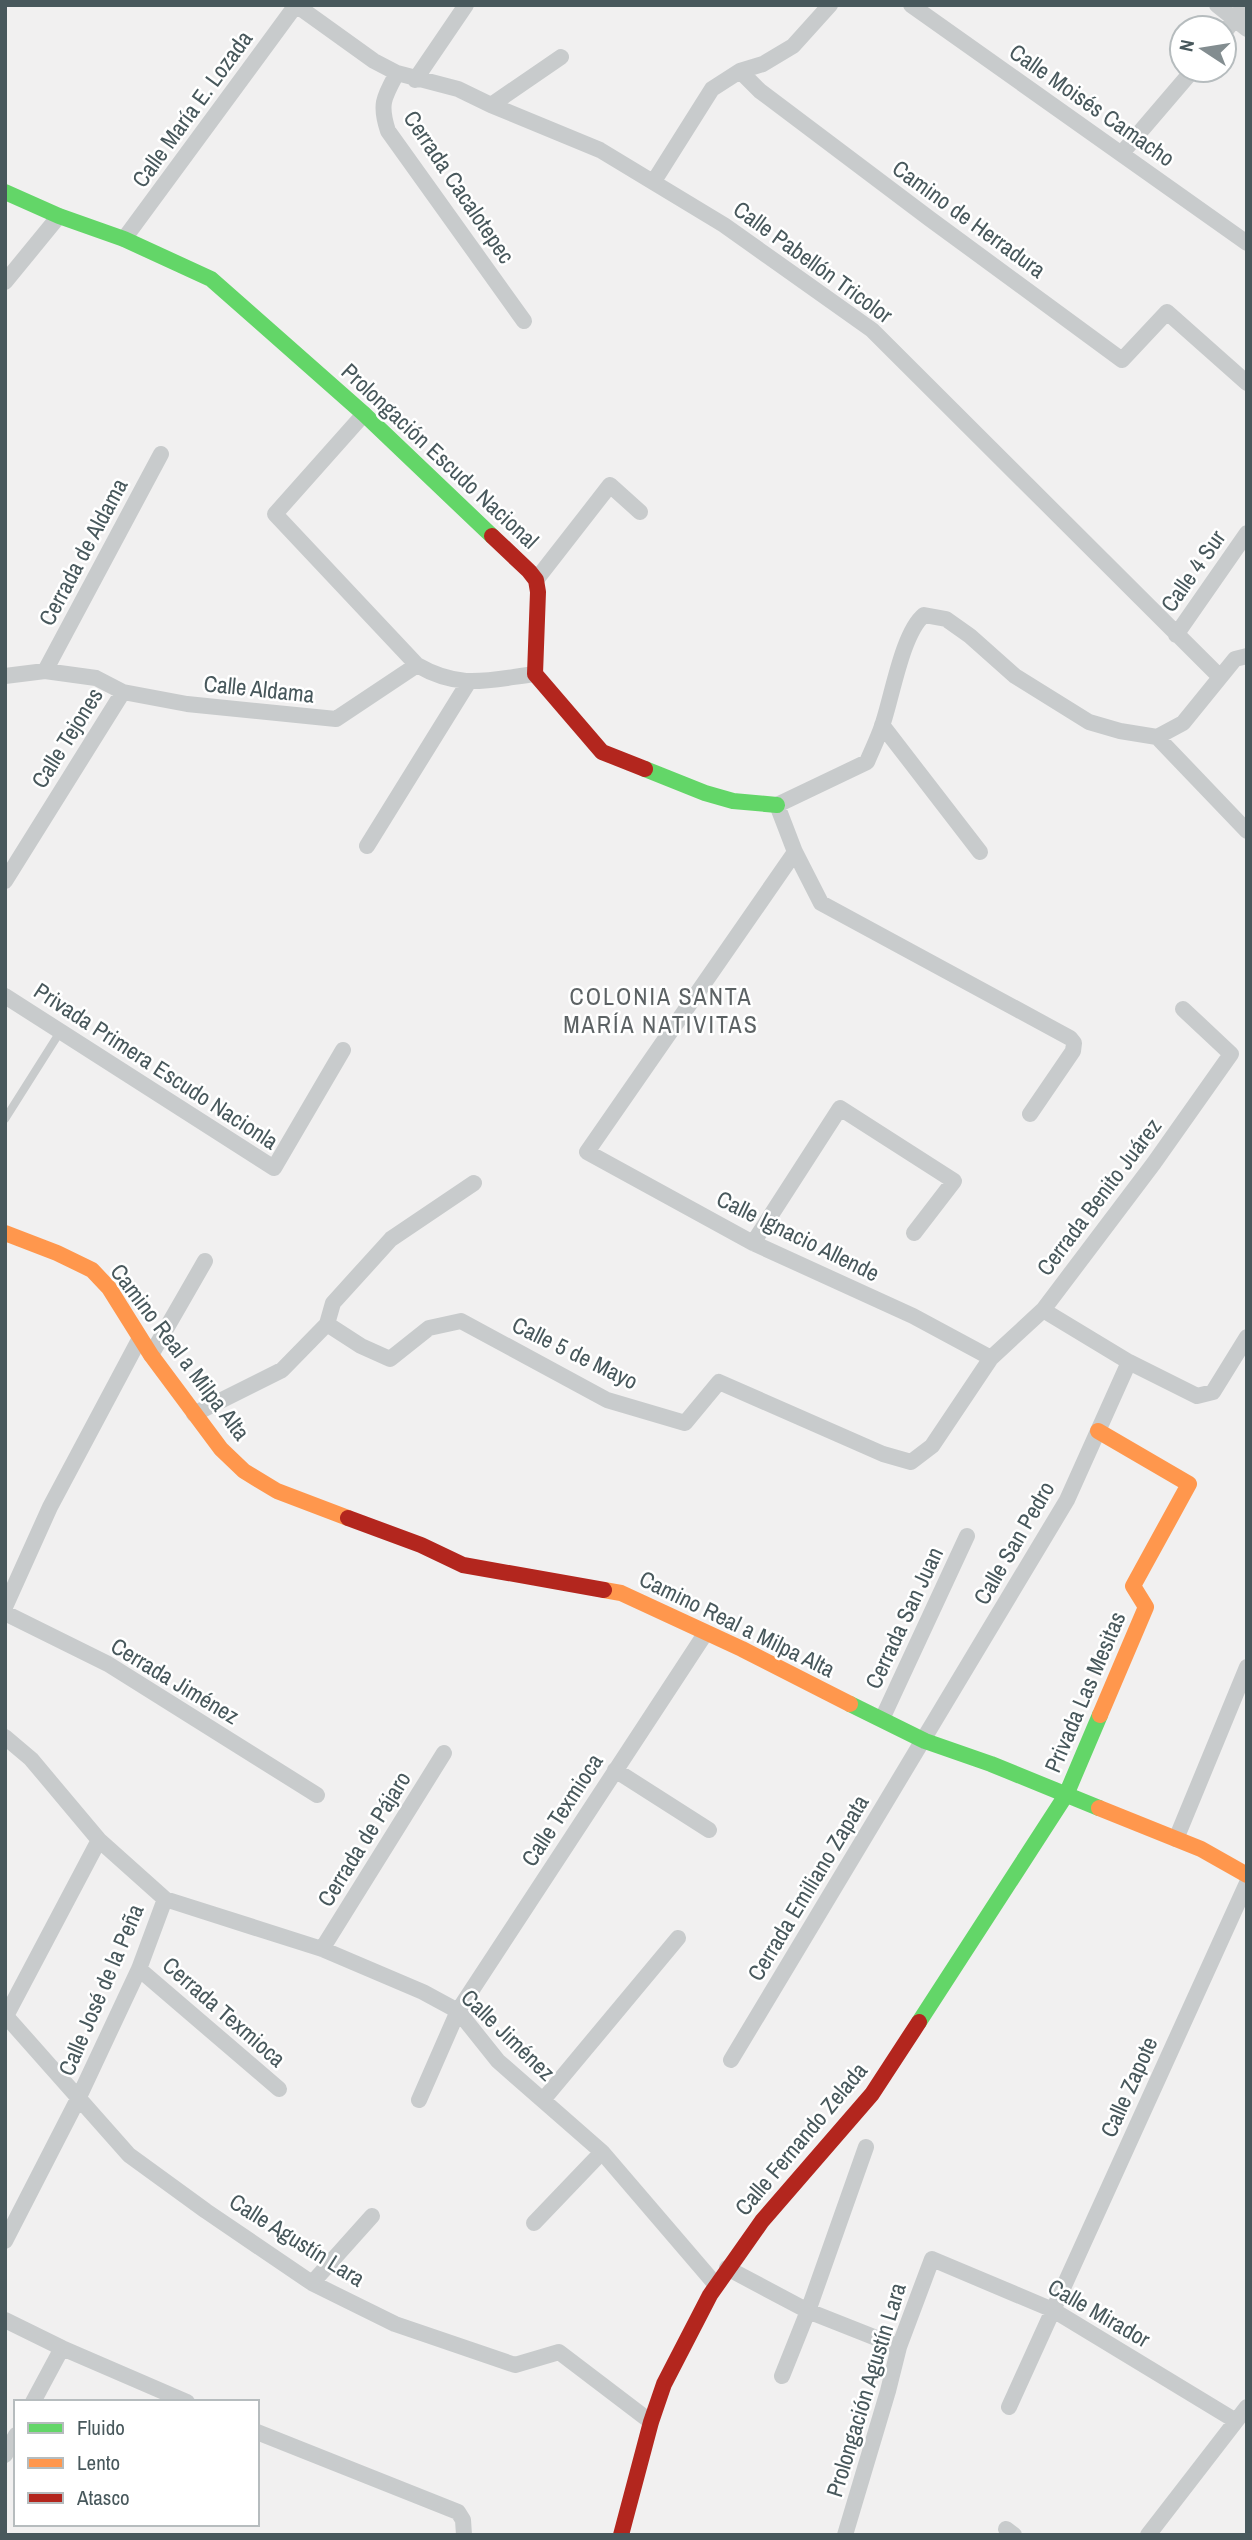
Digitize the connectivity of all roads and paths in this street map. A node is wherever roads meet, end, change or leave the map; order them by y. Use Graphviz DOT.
graph roads {
  1 [pos="296,5"];
  2 [pos="466,5"];
  3 [pos="829,5"];
  4 [pos="911,5"];
  5 [pos="1217,5"];
  6 [pos="1245,5"];
  7 [pos="1241,25"];
  8 [pos="561,57"];
  9 [pos="740,71"];
  10 [pos="397,74"];
  11 [pos="415,80"];
  12 [pos="1181,84"];
  13 [pos="491,106"];
  14 [pos="1122,153"];
  15 [pos="654,181"];
  16 [pos="5,191"];
  17 [pos="59,216"];
  18 [pos="124,239"];
  19 [pos="1247,243"];
  20 [pos="5,282"];
  21 [pos="524,321"];
  22 [pos="1247,383"];
  23 [pos="364,414"];
  24 [pos="161,454"];
  25 [pos="640,512"];
  26 [pos="1247,533"];
  27 [pos="536,580"];
  28 [pos="1176,635"];
  29 [pos="1247,656"];
  30 [pos="417,665"];
  31 [pos="46,671"];
  32 [pos="535,674"];
  33 [pos="5,676"];
  34 [pos="1219,676"];
  35 [pos="468,683"];
  36 [pos="122,692"];
  37 [pos="882,725"];
  38 [pos="1157,737"];
  39 [pos="777,805"];
  40 [pos="1247,831"];
  41 [pos="367,846"];
  42 [pos="795,852"];
  43 [pos="980,852"];
  44 [pos="5,881"];
  45 [pos="5,996"];
  46 [pos="1183,1009"];
  47 [pos="60,1032"];
  48 [pos="343,1050"];
  49 [pos="1030,1114"];
  50 [pos="5,1119"];
  51 [pos="474,1183"];
  52 [pos="5,1233"];
  53 [pos="914,1233"];
  54 [pos="753,1243"];
  55 [pos="205,1261"];
  56 [pos="1043,1310"];
  57 [pos="327,1324"];
  58 [pos="1247,1337"];
  59 [pos="140,1338"];
  60 [pos="151,1355"];
  61 [pos="991,1358"];
  62 [pos="1129,1362"];
  63 [pos="194,1414"];
  64 [pos="1098,1431"];
  65 [pos="967,1536"];
  66 [pos="5,1607"];
  67 [pos="5,1613"];
  68 [pos="705,1634"];
  69 [pos="1247,1667"];
  70 [pos="882,1719"];
  71 [pos="5,1737"];
  72 [pos="925,1741"];
  73 [pos="444,1753"];
  74 [pos="615,1770"];
  75 [pos="317,1795"];
  76 [pos="1066,1795"];
  77 [pos="709,1830"];
  78 [pos="1176,1839"];
  79 [pos="99,1840"];
  80 [pos="1247,1875"];
  81 [pos="1247,1883"];
  82 [pos="164,1899"];
  83 [pos="678,1938"];
  84 [pos="322,1949"];
  85 [pos="139,1969"];
  86 [pos="458,2011"];
  87 [pos="6,2016"];
  88 [pos="731,2060"];
  89 [pos="279,2089"];
  90 [pos="78,2099"];
  91 [pos="543,2099"];
  92 [pos="419,2100"];
  93 [pos="866,2147"];
  94 [pos="603,2152"];
  95 [pos="372,2216"];
  96 [pos="534,2223"];
  97 [pos="5,2241"];
  98 [pos="932,2259"];
  99 [pos="727,2268"];
  100 [pos="312,2283"];
  101 [pos="716,2285"];
  102 [pos="1053,2310"];
  103 [pos="808,2311"];
  104 [pos="5,2320"];
  105 [pos="899,2347"];
  106 [pos="62,2348"];
  107 [pos="782,2376"];
  108 [pos="34,2400"];
  109 [pos="182,2400"];
  110 [pos="1009,2407"];
  111 [pos="1247,2407"];
  112 [pos="1236,2421"];
  113 [pos="651,2422"];
  114 [pos="259,2432"];
  115 [pos="14,2438"];
  116 [pos="5,2455"];
  117 [pos="464,2535"];
  118 [pos="621,2535"];
  119 [pos="845,2535"];
  120 [pos="1148,2535"];
  1 -- 10 [label="street, Calle Pabellón Tricolor"];
  1 -- 18 [label="street, Calle María E. Lozada"];
  2 -- 11 [label="street"];
  3 -- 9 [label="street"];
  4 -- 14 [label="street, Calle Moisés Camacho"];
  5 -- 7 [label="street"];
  6 -- 7 [label="street"];
  8 -- 13 [label="street"];
  9 -- 15 [label="street"];
  9 -- 22 [label="street, Camino de Herradura"];
  10 -- 11 [label="street, Calle Pabellón Tricolor"];
  10 -- 21 [label="street, Cerrada Cacalotepec"];
  11 -- 13 [label="street, Calle Pabellón Tricolor"];
  12 -- 14 [label="street"];
  13 -- 15 [label="street, Calle Pabellón Tricolor"];
  14 -- 19 [label="street, Calle Moisés Camacho"];
  15 -- 28 [label="street, Calle Pabellón Tricolor"];
  16 -- 17 [label="street, Prolongación Escudo Nacional"];
  17 -- 18 [label="street, Prolongación Escudo Nacional"];
  17 -- 20 [label="street"];
  18 -- 23 [label="street, Prolongación Escudo Nacional"];
  23 -- 27 [label="street, Prolongación Escudo Nacional"];
  23 -- 30 [label="street"];
  24 -- 31 [label="street, Cerrada de Aldama"];
  25 -- 27 [label="street"];
  26 -- 28 [label="street, Calle 4 Sur"];
  27 -- 32 [label="street, Prolongación Escudo Nacional"];
  28 -- 34 [label="street, Calle Pabellón Tricolor"];
  29 -- 34 [label="street"];
  30 -- 35 [label="street"];
  30 -- 36 [label="street, Calle Aldama"];
  31 -- 33 [label="street, Calle Aldama"];
  31 -- 36 [label="street, Calle Aldama"];
  32 -- 35 [label="street"];
  32 -- 39 [label="street"];
  34 -- 38 [label="street"];
  35 -- 41 [label="street"];
  36 -- 44 [label="street, Calle Tejones"];
  37 -- 38 [label="street"];
  37 -- 39 [label="street"];
  37 -- 43 [label="street"];
  38 -- 40 [label="street"];
  39 -- 42 [label="street"];
  42 -- 49 [label="street"];
  42 -- 54 [label="street, Calle Ignacio Allende"];
  45 -- 47 [label="street, Privada Primera Escudo Nacionla"];
  46 -- 56 [label="street, Cerrada Benito Juárez"];
  47 -- 48 [label="street, Privada Primera Escudo Nacionla"];
  47 -- 50 [label="lane"];
  51 -- 57 [label="street"];
  52 -- 59 [label="street, Camino Real a Milpa Alta"];
  53 -- 54 [label="street"];
  54 -- 61 [label="street, Calle Ignacio Allende"];
  55 -- 60 [label="street"];
  56 -- 61 [label="street, Cerrada Benito Juárez"];
  56 -- 62 [label="street"];
  57 -- 61 [label="street, Calle 5 de Mayo"];
  57 -- 63 [label="street"];
  58 -- 62 [label="street"];
  59 -- 60 [label="street, Camino Real a Milpa Alta"];
  59 -- 66 [label="street"];
  60 -- 63 [label="street, Camino Real a Milpa Alta"];
  62 -- 64 [label="street, Calle San Pedro"];
  63 -- 68 [label="street, Camino Real a Milpa Alta"];
  64 -- 72 [label="street, Calle San Pedro"];
  64 -- 76 [label="street, Privada Las Mesitas"];
  65 -- 70 [label="street, Cerrada San Juan"];
  67 -- 75 [label="street, Cerrada Jiménez"];
  68 -- 70 [label="street, Camino Real a Milpa Alta"];
  68 -- 74 [label="street, Calle Texmioca"];
  69 -- 78 [label="street"];
  70 -- 72 [label="street, Camino Real a Milpa Alta"];
  71 -- 79 [label="street"];
  72 -- 76 [label="street, Camino Real a Milpa Alta"];
  72 -- 88 [label="street, Cerrada Emiliano Zapata"];
  73 -- 84 [label="street, Cerrada de Pájaro"];
  74 -- 77 [label="street"];
  74 -- 86 [label="street, Calle Texmioca"];
  76 -- 78 [label="street, Camino Real a Milpa Alta"];
  76 -- 99 [label="street, Calle Fernando Zelada"];
  78 -- 80 [label="street, Camino Real a Milpa Alta"];
  79 -- 82 [label="street"];
  79 -- 87 [label="street"];
  81 -- 102 [label="street, Calle Zapote"];
  82 -- 84 [label="street, Calle Jiménez"];
  82 -- 85 [label="street, Calle José de la Peña"];
  83 -- 91 [label="street"];
  84 -- 86 [label="street, Calle Jiménez"];
  85 -- 89 [label="street, Cerrada Texmioca"];
  85 -- 90 [label="street, Calle José de la Peña"];
  86 -- 91 [label="street, Calle Jiménez"];
  86 -- 92 [label="street, Calle Texmioca"];
  87 -- 90 [label="street, Calle Agustín Lara"];
  90 -- 97 [label="street"];
  90 -- 100 [label="street, Calle Agustín Lara"];
  91 -- 94 [label="street, Calle Jiménez"];
  93 -- 103 [label="street"];
  94 -- 96 [label="street"];
  94 -- 101 [label="street, Calle Jiménez"];
  95 -- 100 [label="street"];
  98 -- 102 [label="street, Calle Mirador"];
  98 -- 105 [label="street, Prolongación Agustín Lara"];
  99 -- 101 [label="street, Calle Fernando Zelada"];
  99 -- 103 [label="street"];
  100 -- 113 [label="street, Calle Agustín Lara"];
  101 -- 113 [label="street, Calle Fernando Zelada"];
  102 -- 110 [label="street, Calle Zapote"];
  102 -- 112 [label="street, Calle Mirador"];
  103 -- 105 [label="street"];
  103 -- 107 [label="street"];
  104 -- 106 [label="street"];
  105 -- 119 [label="street, Prolongación Agustín Lara"];
  106 -- 108 [label="street"];
  106 -- 109 [label="street"];
  111 -- 112 [label="street"];
  112 -- 120 [label="street"];
  113 -- 118 [label="street, Calle Fernando Zelada"];
  114 -- 117 [label="street"];
  115 -- 116 [label="street"];
}
